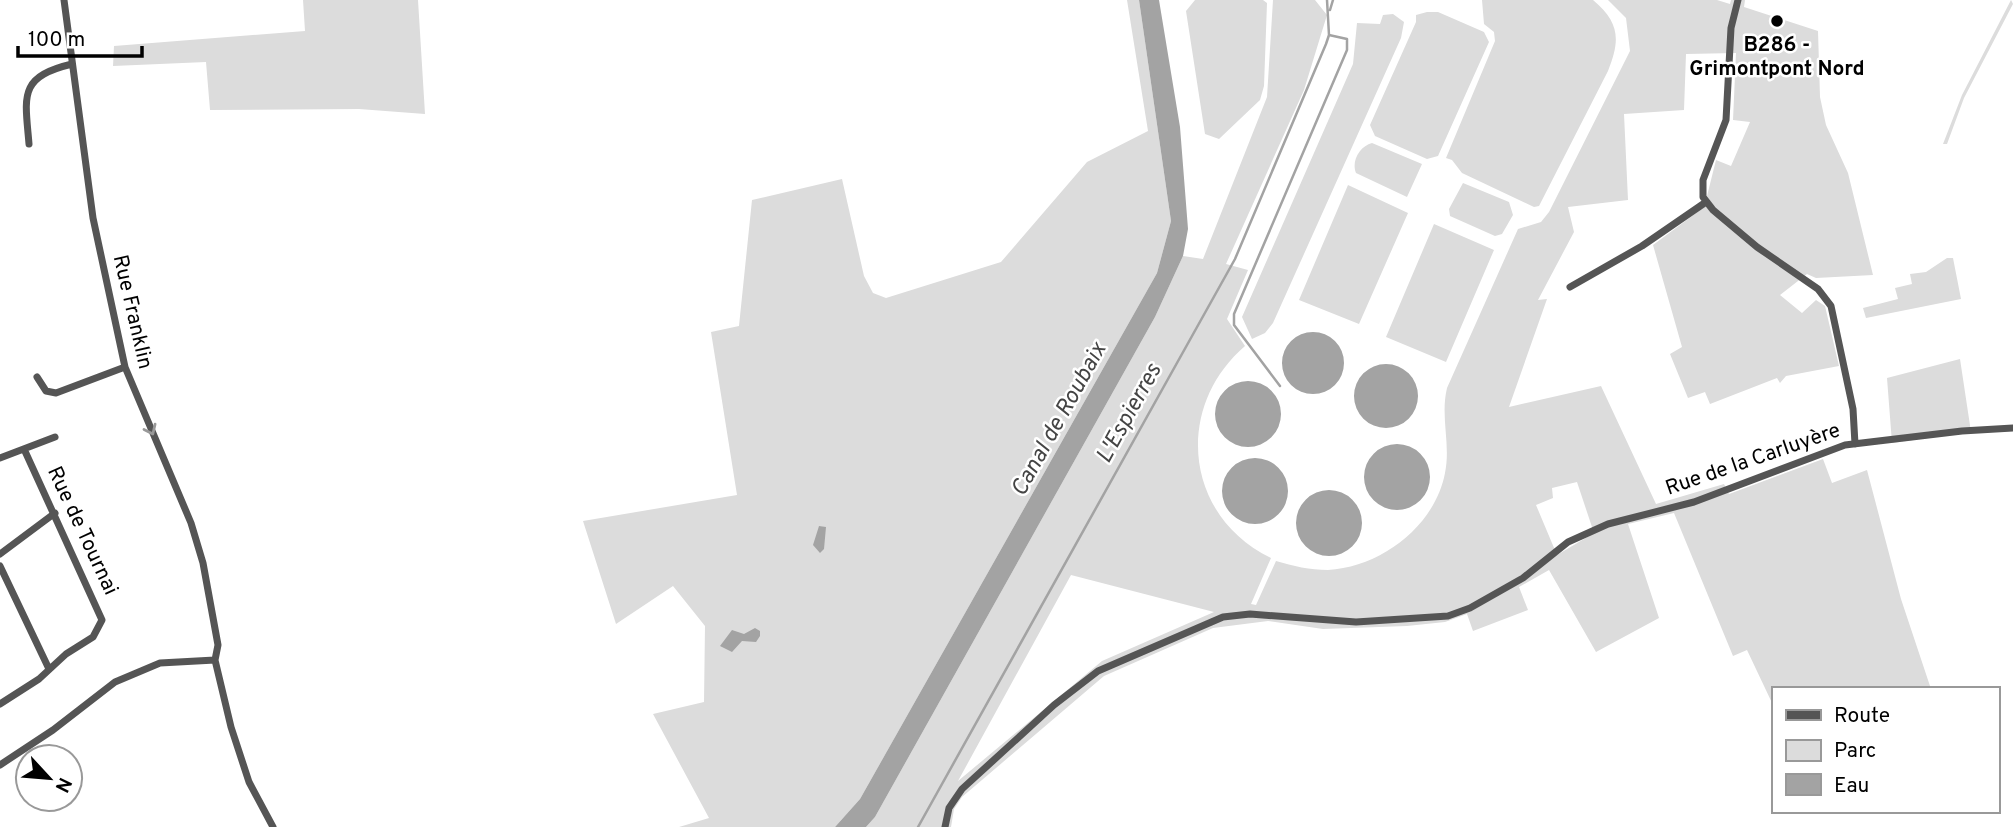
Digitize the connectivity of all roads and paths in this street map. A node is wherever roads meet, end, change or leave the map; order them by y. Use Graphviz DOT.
graph roads {
  1 [pos="64,0"];
  2 [pos="1738,0"];
  3 [pos="72,64"];
  4 [pos="29,144"];
  5 [pos="1706,202"];
  6 [pos="1570,287"];
  7 [pos="125,367"];
  8 [pos="37,377"];
  9 [pos="2013,428"];
  10 [pos="55,437"];
  11 [pos="1855,444"];
  12 [pos="24,449"];
  13 [pos="0,458"];
  14 [pos="55,513"];
  15 [pos="0,554"];
  16 [pos="0,566"];
  17 [pos="215,660"];
  18 [pos="49,669"];
  19 [pos="0,704"];
  20 [pos="0,765"];
  21 [pos="273,827"];
  22 [pos="945,827"];
  1 -- 3 [label="street, Rue Franklin"];
  2 -- 5 [label="street"];
  3 -- 4 [label="street"];
  3 -- 7 [label="street, Rue Franklin"];
  5 -- 6 [label="street"];
  5 -- 11 [label="street, Rue de la Carluyère"];
  7 -- 8 [label="street"];
  7 -- 17 [label="street, Rue Franklin, one-way"];
  9 -- 11 [label="street"];
  10 -- 12 [label="street, Rue de Tournai"];
  11 -- 22 [label="street, Rue de la Carluyère"];
  12 -- 13 [label="street, Rue de Tournai"];
  12 -- 14 [label="street, Rue de Tournai"];
  14 -- 15 [label="street"];
  14 -- 18 [label="street, Rue de Tournai"];
  16 -- 18 [label="street"];
  17 -- 20 [label="street"];
  17 -- 21 [label="street, Rue Franklin"];
  18 -- 19 [label="street, Rue de Tournai"];
}
